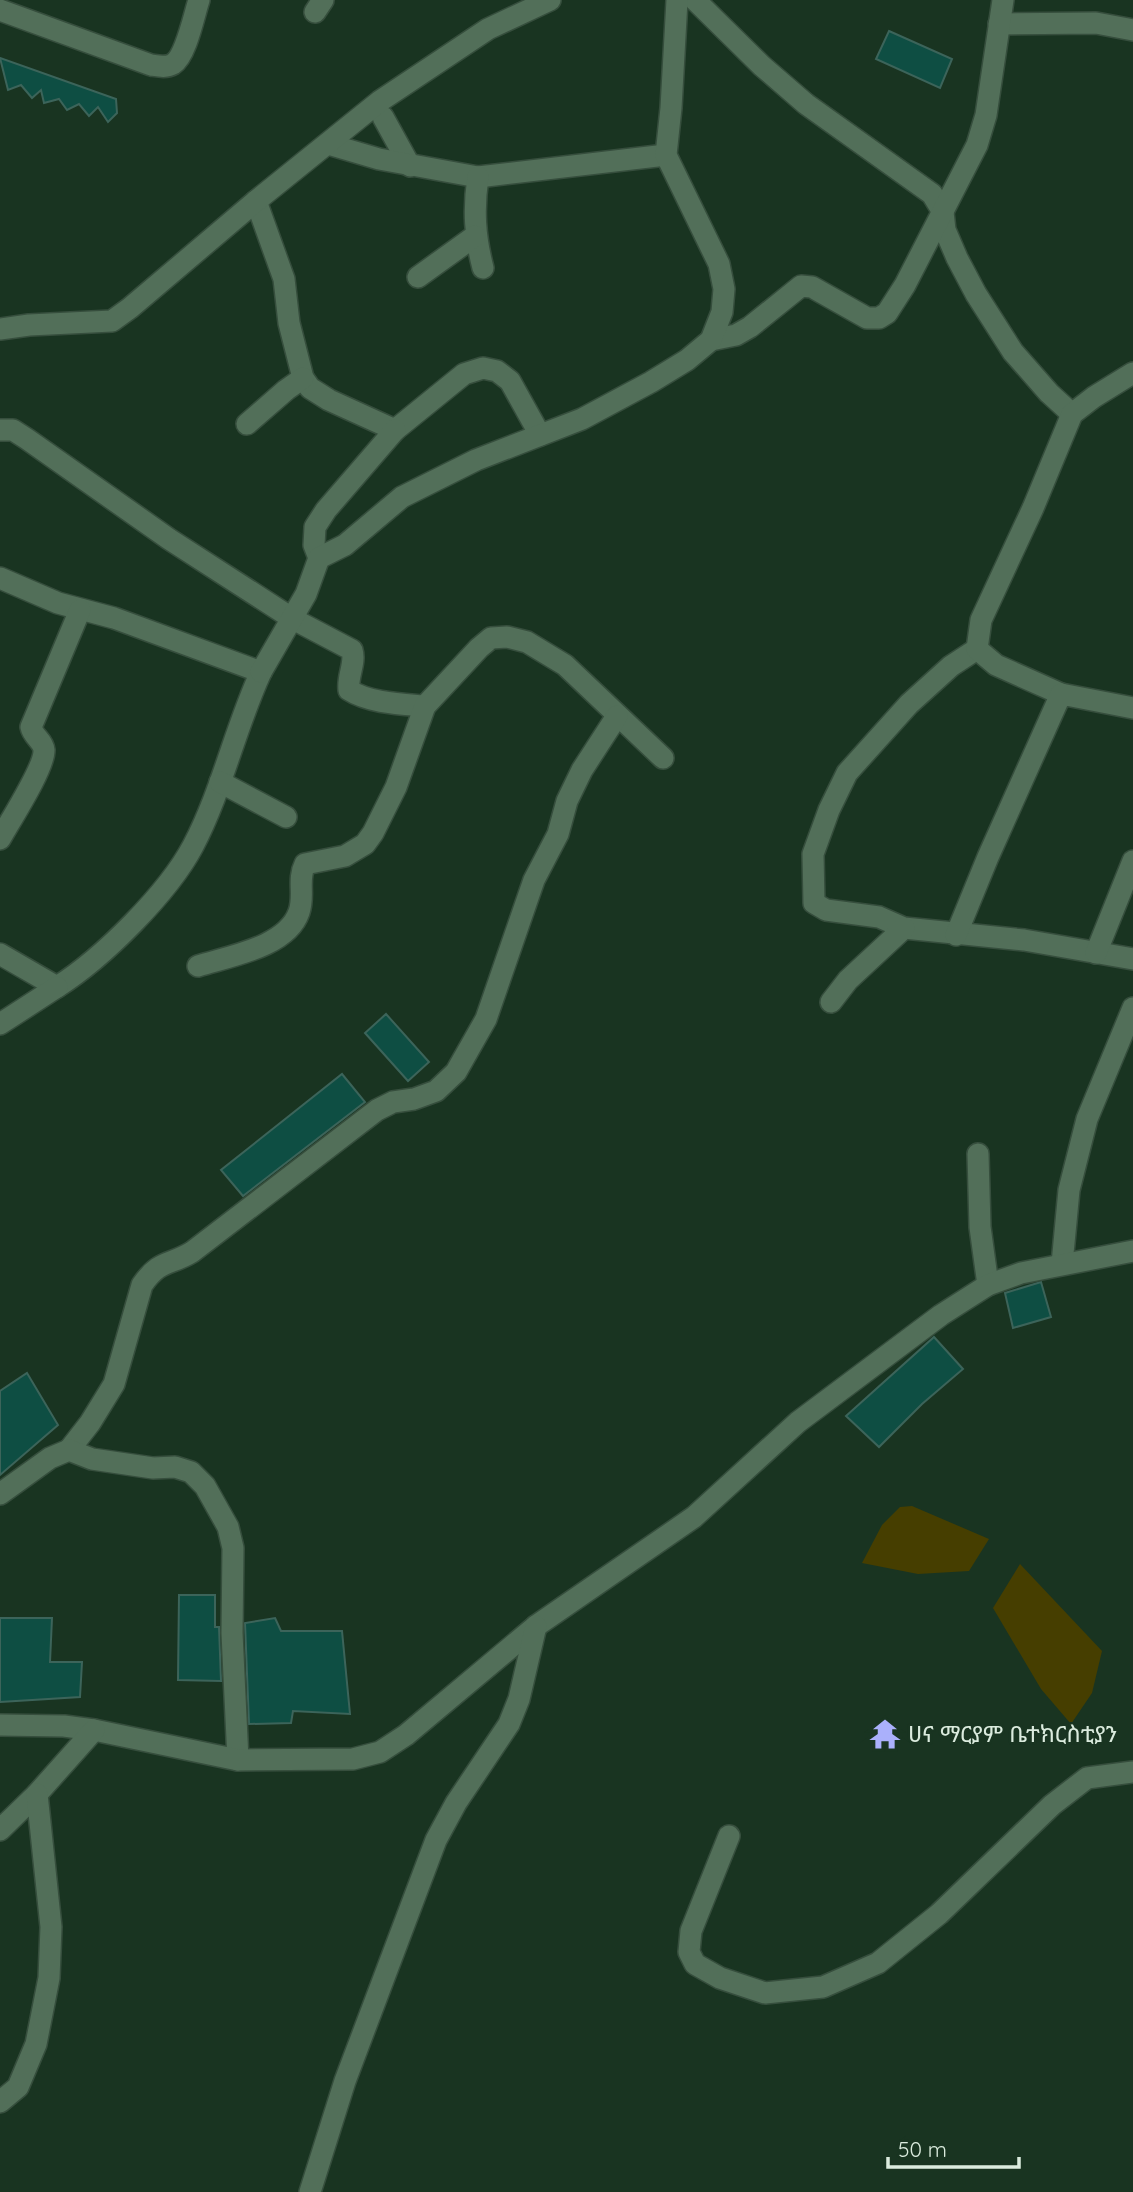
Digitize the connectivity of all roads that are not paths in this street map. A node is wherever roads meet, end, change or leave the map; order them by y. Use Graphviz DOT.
graph roads {
  1 [pos="199,0"];
  2 [pos="550,0"];
  3 [pos="677,0"];
  4 [pos="695,0"];
  5 [pos="1003,0"];
  6 [pos="0,10"];
  7 [pos="999,23"];
  8 [pos="1133,30"];
  9 [pos="383,117"];
  10 [pos="328,144"];
  11 [pos="666,155"];
  12 [pos="411,166"];
  13 [pos="478,177"];
  14 [pos="256,201"];
  15 [pos="943,212"];
  16 [pos="475,236"];
  17 [pos="483,268"];
  18 [pos="418,277"];
  19 [pos="0,329"];
  20 [pos="711,340"];
  21 [pos="1133,373"];
  22 [pos="303,378"];
  23 [pos="1072,414"];
  24 [pos="247,424"];
  25 [pos="0,430"];
  26 [pos="395,430"];
  27 [pos="540,435"];
  28 [pos="319,558"];
  29 [pos="0,578"];
  30 [pos="80,610"];
  31 [pos="293,619"];
  32 [pos="977,649"];
  33 [pos="261,672"];
  34 [pos="1061,694"];
  35 [pos="425,706"];
  36 [pos="1133,708"];
  37 [pos="617,716"];
  38 [pos="663,758"];
  39 [pos="220,782"];
  40 [pos="286,817"];
  41 [pos="0,839"];
  42 [pos="1133,861"];
  43 [pos="904,928"];
  44 [pos="956,935"];
  45 [pos="1096,953"];
  46 [pos="0,954"];
  47 [pos="1133,959"];
  48 [pos="198,966"];
  49 [pos="57,987"];
  50 [pos="831,1002"];
  51 [pos="1133,1007"];
  52 [pos="0,1024"];
  53 [pos="978,1154"];
  54 [pos="1133,1251"];
  55 [pos="1062,1264"];
  56 [pos="988,1285"];
  57 [pos="69,1450"];
  58 [pos="1,1491"];
  59 [pos="536,1626"];
  60 [pos="0,1724"];
  61 [pos="94,1730"];
  62 [pos="238,1760"];
  63 [pos="1133,1772"];
  64 [pos="37,1794"];
  65 [pos="0,1830"];
  66 [pos="729,1836"];
  67 [pos="0,2102"];
  68 [pos="310,2192"];
  1 -- 6 [label="street"];
  2 -- 10 [label="street"];
  3 -- 11 [label="street"];
  4 -- 15 [label="street"];
  5 -- 7 [label="street"];
  7 -- 8 [label="street"];
  7 -- 15 [label="street"];
  9 -- 12 [label="street"];
  10 -- 12 [label="street"];
  10 -- 14 [label="street"];
  11 -- 13 [label="street"];
  11 -- 20 [label="street"];
  12 -- 13 [label="street"];
  13 -- 16 [label="street"];
  14 -- 19 [label="street"];
  14 -- 22 [label="street"];
  15 -- 20 [label="street"];
  15 -- 23 [label="street"];
  16 -- 17 [label="street"];
  16 -- 18 [label="street"];
  20 -- 27 [label="street"];
  21 -- 23 [label="street"];
  22 -- 24 [label="street"];
  22 -- 26 [label="street"];
  23 -- 32 [label="street"];
  25 -- 31 [label="street"];
  26 -- 27 [label="street"];
  26 -- 28 [label="street"];
  27 -- 28 [label="street"];
  28 -- 31 [label="street"];
  29 -- 30 [label="street"];
  30 -- 33 [label="street"];
  30 -- 41 [label="street"];
  31 -- 33 [label="street"];
  31 -- 35 [label="street"];
  32 -- 34 [label="street"];
  32 -- 43 [label="street"];
  33 -- 39 [label="street"];
  34 -- 36 [label="street"];
  34 -- 44 [label="street"];
  35 -- 37 [label="street"];
  35 -- 48 [label="street"];
  37 -- 38 [label="street"];
  37 -- 57 [label="street"];
  39 -- 40 [label="street"];
  39 -- 49 [label="street"];
  42 -- 45 [label="street"];
  43 -- 44 [label="street"];
  43 -- 50 [label="street"];
  44 -- 45 [label="street"];
  45 -- 47 [label="street"];
  46 -- 49 [label="street"];
  49 -- 52 [label="street"];
  51 -- 55 [label="street"];
  53 -- 56 [label="street"];
  54 -- 55 [label="street"];
  55 -- 56 [label="street"];
  56 -- 59 [label="street"];
  57 -- 58 [label="street"];
  57 -- 62 [label="street"];
  59 -- 62 [label="street"];
  59 -- 68 [label="street"];
  60 -- 61 [label="street"];
  61 -- 62 [label="street"];
  61 -- 64 [label="street"];
  63 -- 66 [label="street"];
  64 -- 65 [label="street"];
  64 -- 67 [label="street"];
}
